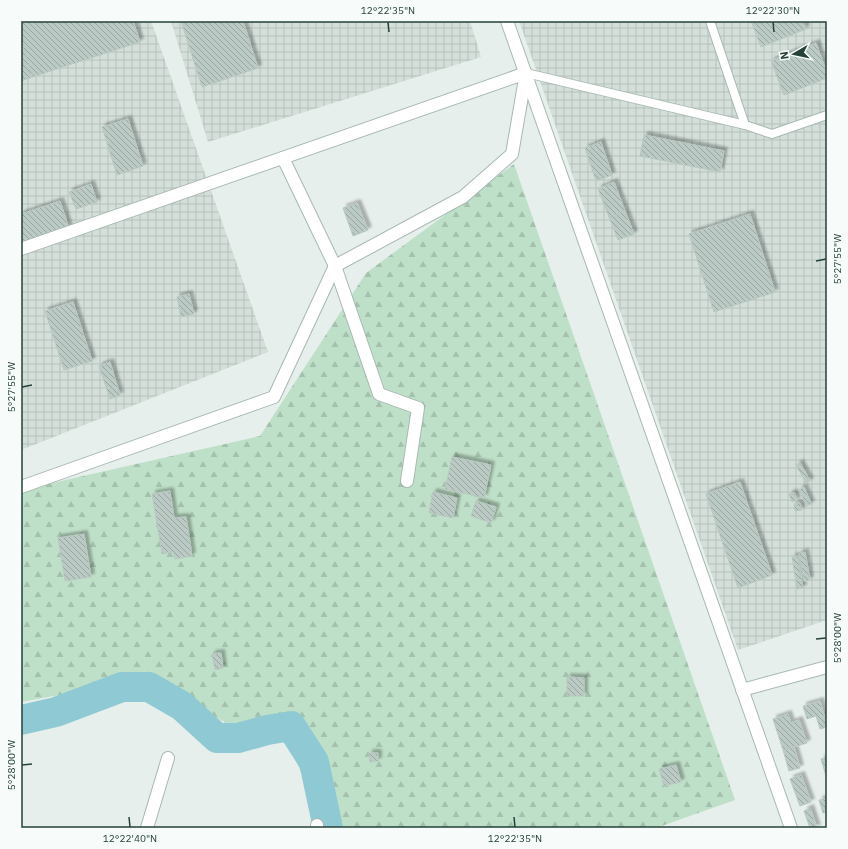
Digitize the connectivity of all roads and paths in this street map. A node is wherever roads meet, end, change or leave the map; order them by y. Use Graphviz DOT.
graph roads {
  1 [pos="508,21"];
  2 [pos="710,21"];
  3 [pos="526,74"];
  4 [pos="827,115"];
  5 [pos="745,125"];
  6 [pos="282,158"];
  7 [pos="21,249"];
  8 [pos="335,266"];
  9 [pos="407,481"];
  10 [pos="21,487"];
  11 [pos="827,668"];
  12 [pos="742,690"];
  13 [pos="168,758"];
  14 [pos="146,828"];
  15 [pos="791,828"];
  1 -- 3 [label="street"];
  2 -- 5 [label="lane"];
  3 -- 5 [label="lane"];
  3 -- 6 [label="street"];
  3 -- 8 [label="street"];
  3 -- 12 [label="street"];
  4 -- 5 [label="lane"];
  6 -- 7 [label="street"];
  6 -- 8 [label="street"];
  8 -- 9 [label="street"];
  8 -- 10 [label="street"];
  11 -- 12 [label="street"];
  12 -- 15 [label="street"];
  13 -- 14 [label="street"];
}
